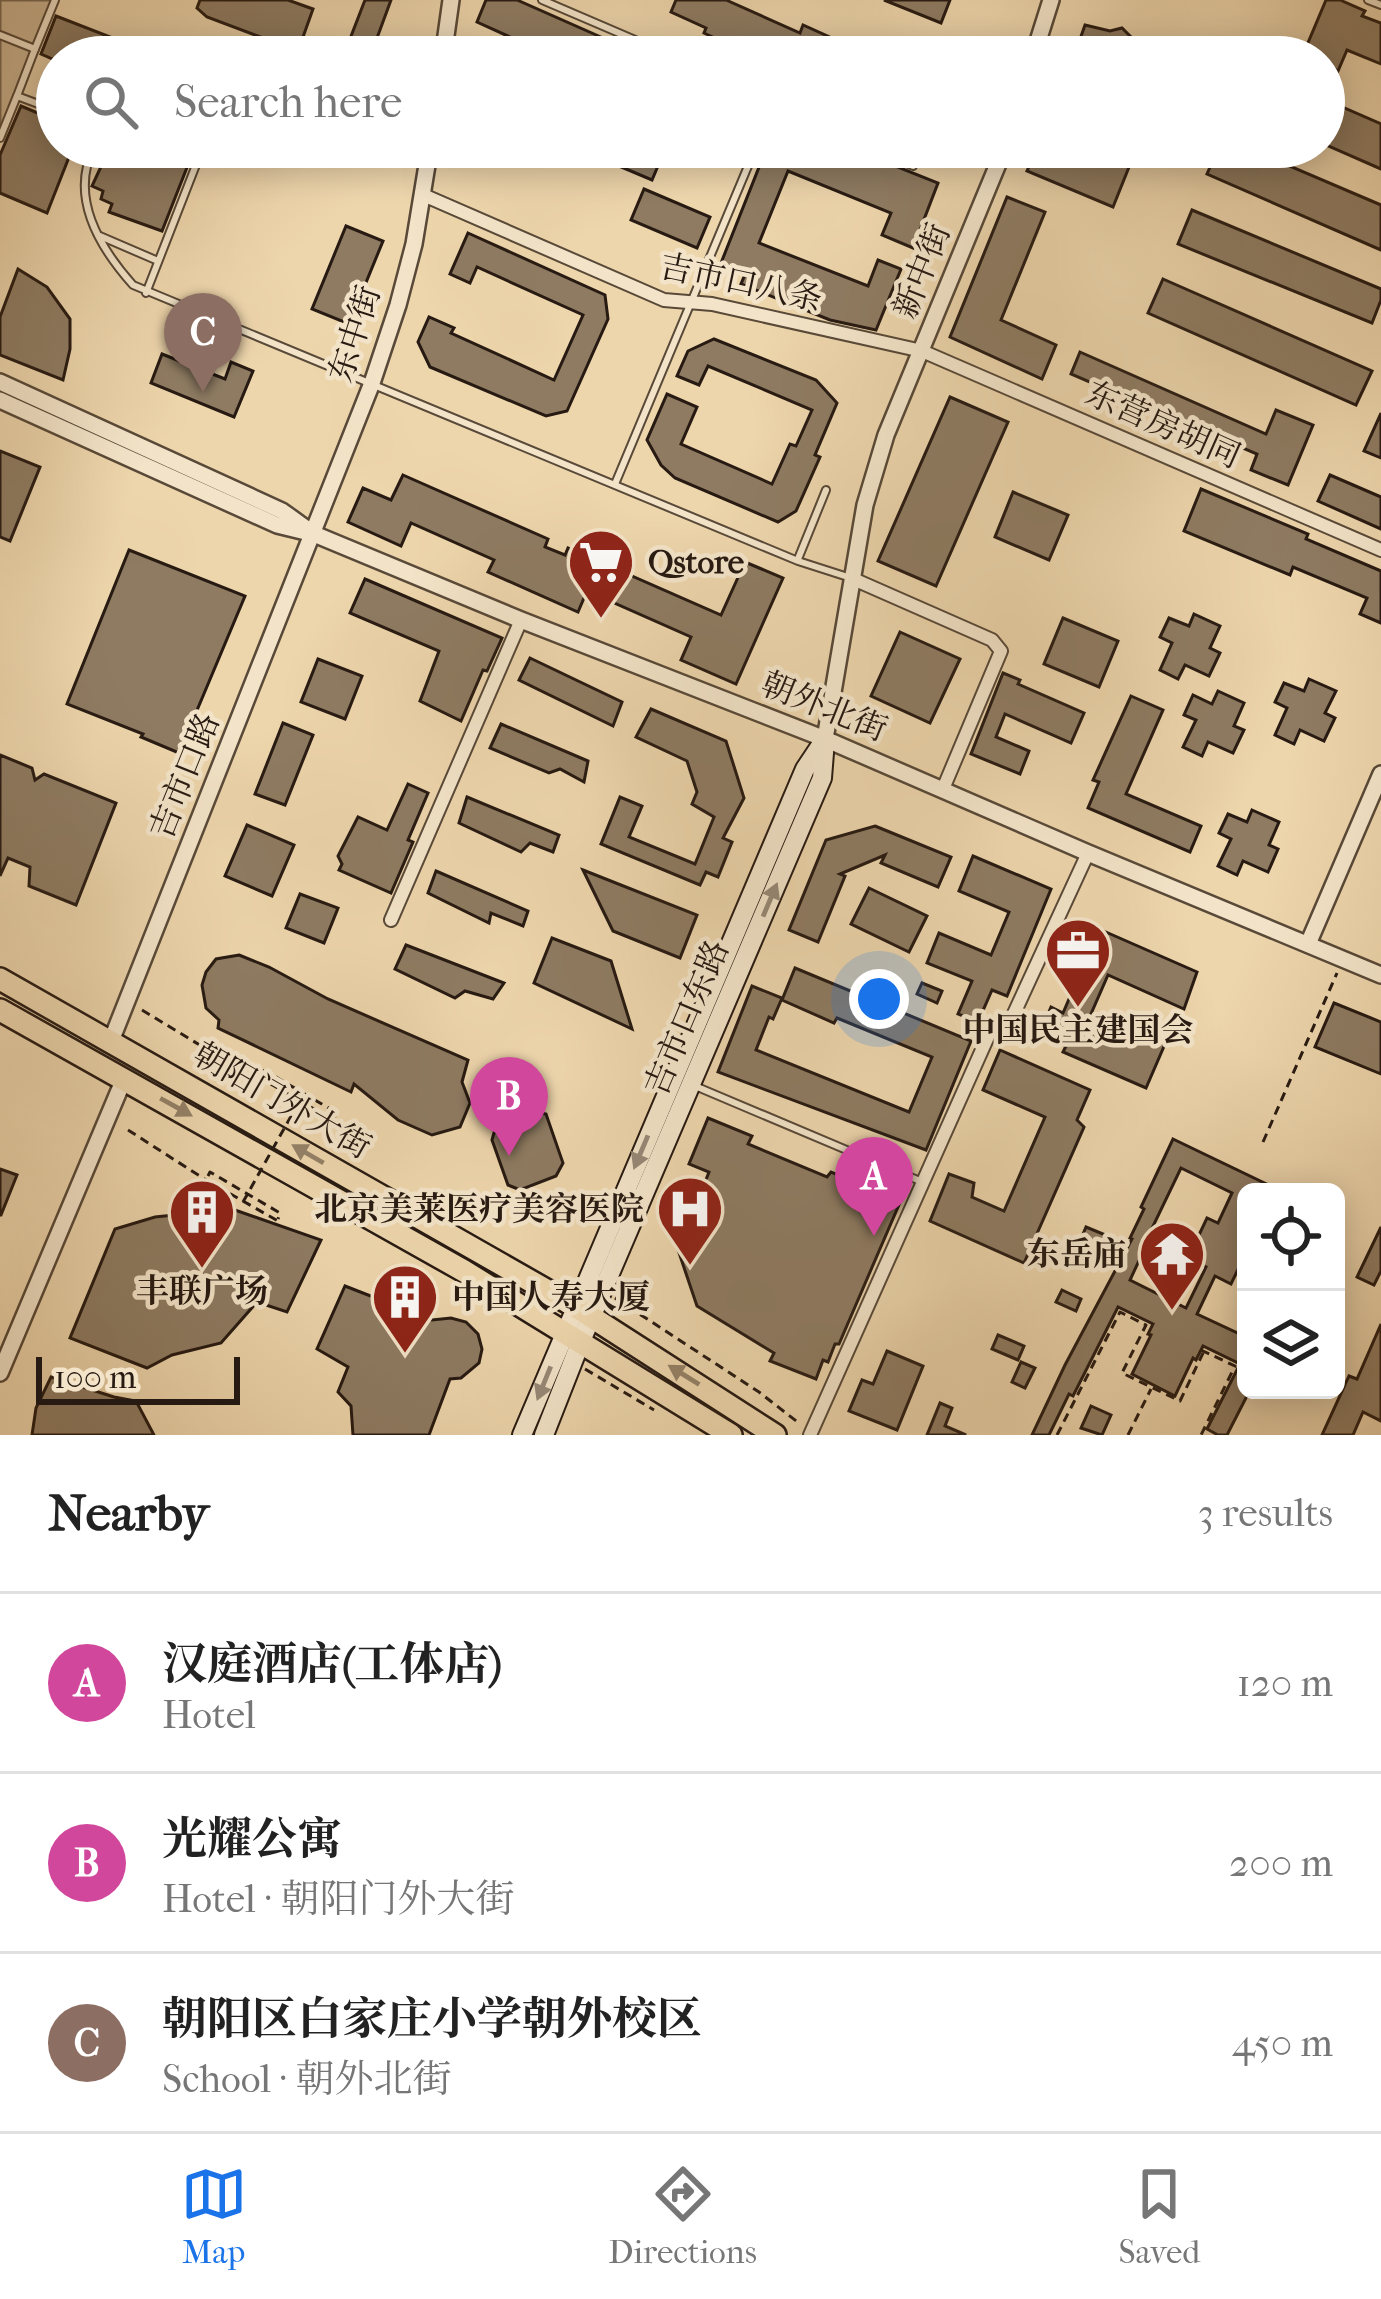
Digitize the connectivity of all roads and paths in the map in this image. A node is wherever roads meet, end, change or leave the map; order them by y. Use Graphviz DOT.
graph roads {
  1 [pos="55,0"];
  2 [pos="451,0"];
  3 [pos="542,0"];
  4 [pos="1051,0"];
  5 [pos="1368,0"];
  6 [pos="1381,5"];
  7 [pos="0,35"];
  8 [pos="40,36"];
  9 [pos="446,36"];
  10 [pos="626,36"];
  11 [pos="1040,36"];
  12 [pos="35,49"];
  13 [pos="16,96"];
  14 [pos="36,103"];
  15 [pos="0,138"];
  16 [pos="88,168"];
  17 [pos="195,168"];
  18 [pos="426,168"];
  19 [pos="747,168"];
  20 [pos="997,168"];
  21 [pos="422,194"];
  22 [pos="99,236"];
  23 [pos="158,261"];
  24 [pos="146,293"];
  25 [pos="690,304"];
  26 [pos="922,351"];
  27 [pos="0,382"];
  28 [pos="372,383"];
  29 [pos="0,400"];
  30 [pos="615,484"];
  31 [pos="826,490"];
  32 [pos="314,534"];
  33 [pos="1381,550"];
  34 [pos="798,561"];
  35 [pos="851,578"];
  36 [pos="521,620"];
  37 [pos="825,739"];
  38 [pos="1381,774"];
  39 [pos="943,789"];
  40 [pos="1088,853"];
  41 [pos="391,920"];
  42 [pos="1308,944"];
  43 [pos="1343,959"];
  44 [pos="1381,975"];
  45 [pos="0,979"];
  46 [pos="0,1010"];
  47 [pos="142,1010"];
  48 [pos="111,1041"];
  49 [pos="269,1073"];
  50 [pos="124,1079"];
  51 [pos="691,1084"];
  52 [pos="304,1093"];
  53 [pos="128,1130"];
  54 [pos="1263,1142"];
  55 [pos="206,1180"];
  56 [pos="923,1182"];
  57 [pos="243,1202"];
  58 [pos="603,1290"];
  59 [pos="584,1312"];
  60 [pos="573,1345"];
  61 [pos="0,1373"];
  62 [pos="1152,1388"];
  63 [pos="656,1411"];
  64 [pos="811,1434"];
  65 [pos="522,1435"];
  66 [pos="544,1435"];
  67 [pos="731,1435"];
  68 [pos="775,1435"];
  69 [pos="1057,1435"];
  70 [pos="1129,1435"];
  71 [pos="1201,1435"];
  1 -- 8 [label="lane"];
  2 -- 9 [label="street"];
  3 -- 10 [label="lane"];
  4 -- 11 [label="street"];
  5 -- 6 [label="lane"];
  7 -- 12 [label="lane"];
  12 -- 13 [label="lane"];
  13 -- 14 [label="lane"];
  13 -- 15 [label="lane"];
  16 -- 22 [label="lane"];
  17 -- 23 [label="lane"];
  18 -- 21 [label="street, 东中街"];
  19 -- 25 [label="lane"];
  20 -- 26 [label="street, 新中街"];
  21 -- 25 [label="street, 吉市口八条"];
  21 -- 28 [label="street, 东中街"];
  22 -- 23 [label="lane"];
  22 -- 24 [label="lane"];
  23 -- 24 [label="lane"];
  24 -- 28 [label="lane"];
  25 -- 26 [label="street, 吉市口八条"];
  25 -- 30 [label="lane"];
  26 -- 33 [label="street, 东营房胡同"];
  26 -- 35 [label="street, 吉市口东路"];
  27 -- 32 [label="street, 朝外北街"];
  28 -- 30 [label="lane"];
  28 -- 32 [label="street, 东中街"];
  29 -- 32 [label="street, 朝外北街"];
  30 -- 34 [label="lane"];
  31 -- 34 [label="lane"];
  32 -- 36 [label="street, 朝外北街"];
  32 -- 48 [label="street, 吉市口路"];
  34 -- 35 [label="lane"];
  35 -- 37 [label="street, 吉市口东路"];
  35 -- 39 [label="street"];
  36 -- 37 [label="street, 朝外北街"];
  36 -- 41 [label="street"];
  37 -- 39 [label="street, 朝外北街"];
  51 -- 37 [label="main road, 吉市口东路, one-way"];
  37 -- 59 [label="main road, 吉市口东路, one-way"];
  38 -- 42 [label="street"];
  39 -- 40 [label="street, 朝外北街"];
  40 -- 42 [label="street, 朝外北街"];
  40 -- 56 [label="street"];
  42 -- 43 [label="street, 朝外北街"];
  43 -- 44 [label="street, 朝外北街"];
  43 -- 54 [label="path"];
  45 -- 48 [label="highway, 朝阳门外大街"];
  46 -- 50 [label="highway, 朝阳门外大街"];
  47 -- 49 [label="path"];
  59 -- 48 [label="highway, 朝阳门外大街, one-way"];
  49 -- 52 [label="path"];
  49 -- 52 [label="path"];
  50 -- 60 [label="highway, 朝阳门外大街, one-way"];
  50 -- 61 [label="street"];
  51 -- 56 [label="lane"];
  51 -- 58 [label="main road, 吉市口东路"];
  52 -- 57 [label="path, bridge"];
  53 -- 55 [label="path"];
  55 -- 57 [label="path"];
  55 -- 57 [label="path"];
  56 -- 64 [label="street"];
  58 -- 59 [label="main road, 吉市口东路"];
  58 -- 64 [label="path"];
  59 -- 60 [label="main road"];
  68 -- 59 [label="highway, 朝阳门外大街, one-way"];
  60 -- 63 [label="path"];
  60 -- 65 [label="main road, one-way"];
  60 -- 66 [label="main road"];
  60 -- 67 [label="highway, 朝阳门外大街"];
  62 -- 69 [label="path"];
  62 -- 70 [label="path"];
  62 -- 71 [label="path"];
}
